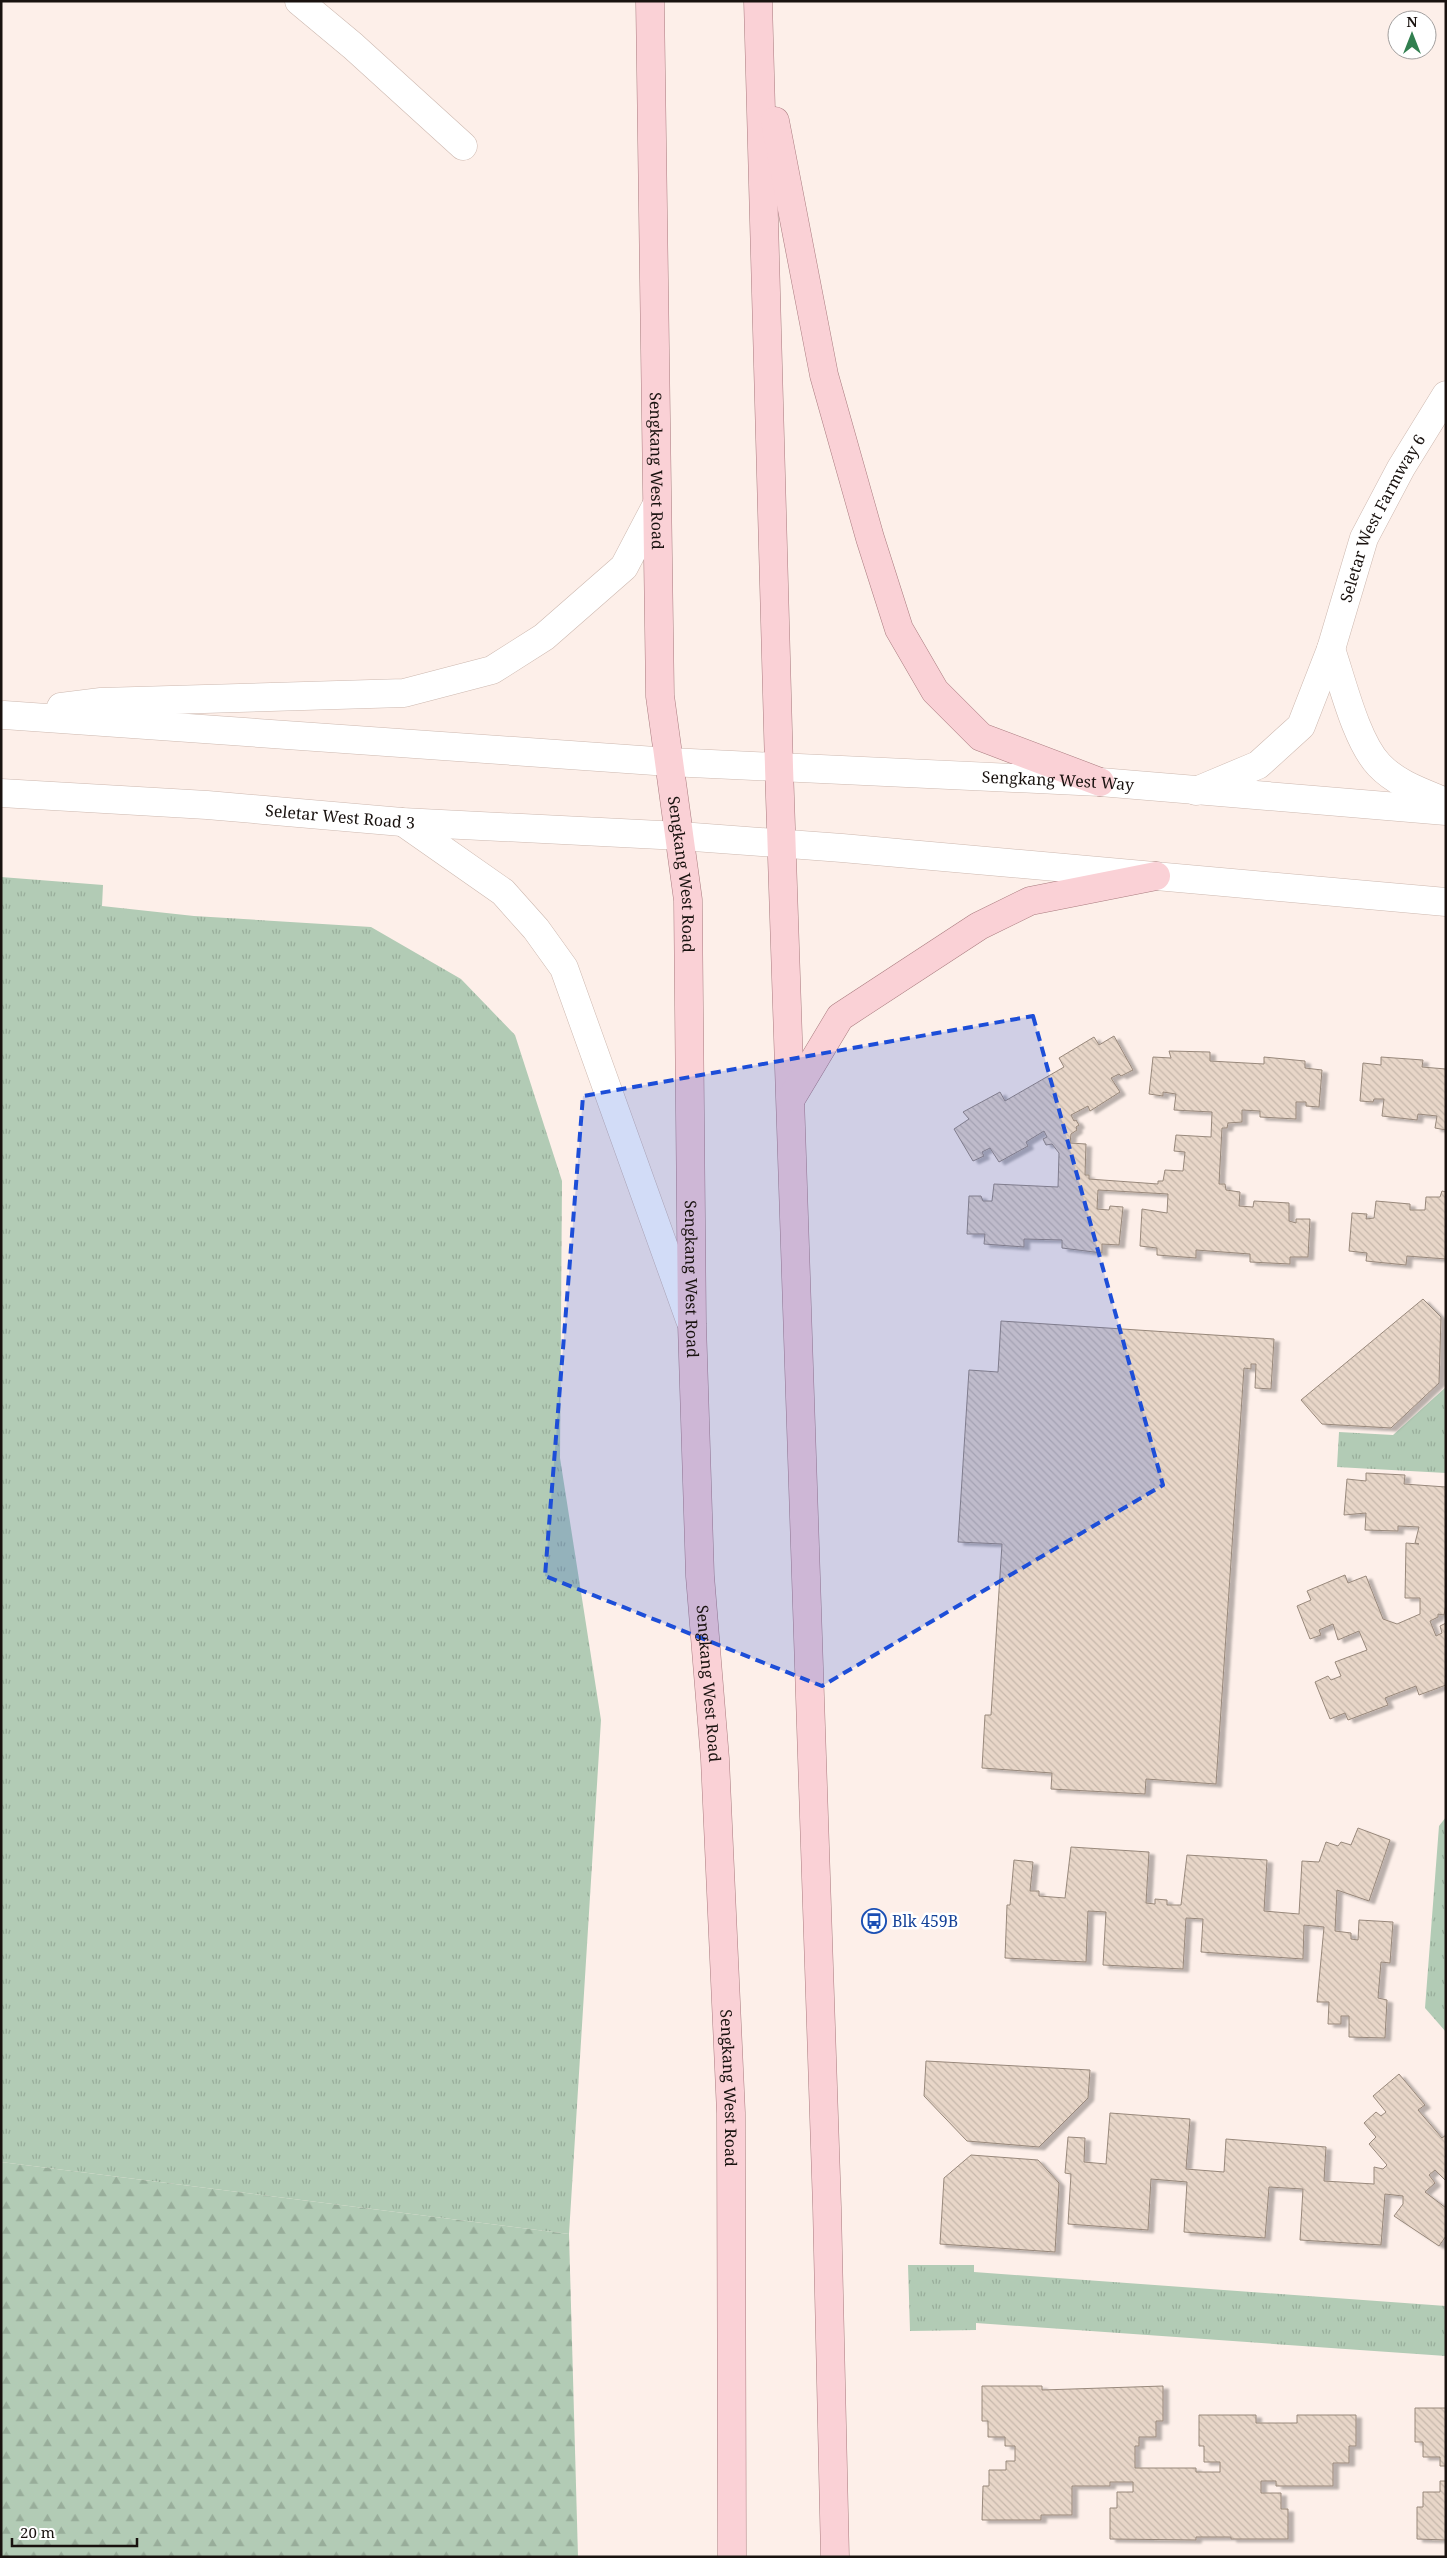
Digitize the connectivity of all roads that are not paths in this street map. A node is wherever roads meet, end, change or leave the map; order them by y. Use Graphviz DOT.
graph roads {
  1 [pos="299,1"];
  2 [pos="650,1"];
  3 [pos="758,1"];
  4 [pos="760,41"];
  5 [pos="463,146"];
  6 [pos="1446,394"];
  7 [pos="656,506"];
  8 [pos="1331,649"];
  9 [pos="3,715"];
  10 [pos="669,762"];
  11 [pos="779,767"];
  12 [pos="1100,782"];
  13 [pos="1196,791"];
  14 [pos="1,793"];
  15 [pos="1446,802"];
  16 [pos="1446,811"];
  17 [pos="402,822"];
  18 [pos="680,836"];
  19 [pos="782,845"];
  20 [pos="1156,876"];
  21 [pos="1446,902"];
  22 [pos="792,1097"];
  23 [pos="692,1324"];
  24 [pos="732,2557"];
  25 [pos="835,2557"];
  1 -- 5 [label="main road"];
  2 -- 7 [label="main road, Sengkang West Road"];
  3 -- 4 [label="main road"];
  4 -- 11 [label="main road"];
  4 -- 12 [label="main road"];
  6 -- 8 [label="main road, Seletar West Farmway 6"];
  7 -- 9 [label="main road"];
  7 -- 10 [label="main road, Sengkang West Road"];
  8 -- 13 [label="main road, Seletar West Farmway 6"];
  8 -- 15 [label="main road"];
  9 -- 10 [label="main road"];
  10 -- 11 [label="main road, Sengkang West Way"];
  10 -- 18 [label="main road, Sengkang West Road"];
  11 -- 12 [label="main road, Sengkang West Way"];
  11 -- 19 [label="main road"];
  12 -- 13 [label="main road, Sengkang West Way"];
  13 -- 16 [label="main road, Sengkang West Way"];
  14 -- 17 [label="main road, Seletar West Road 3"];
  17 -- 18 [label="main road, Seletar West Road 3"];
  17 -- 23 [label="main road"];
  18 -- 19 [label="main road"];
  18 -- 23 [label="main road, Sengkang West Road"];
  19 -- 20 [label="main road"];
  19 -- 22 [label="main road"];
  20 -- 21 [label="main road"];
  20 -- 22 [label="main road"];
  22 -- 25 [label="main road"];
  23 -- 24 [label="main road, Sengkang West Road"];
}
